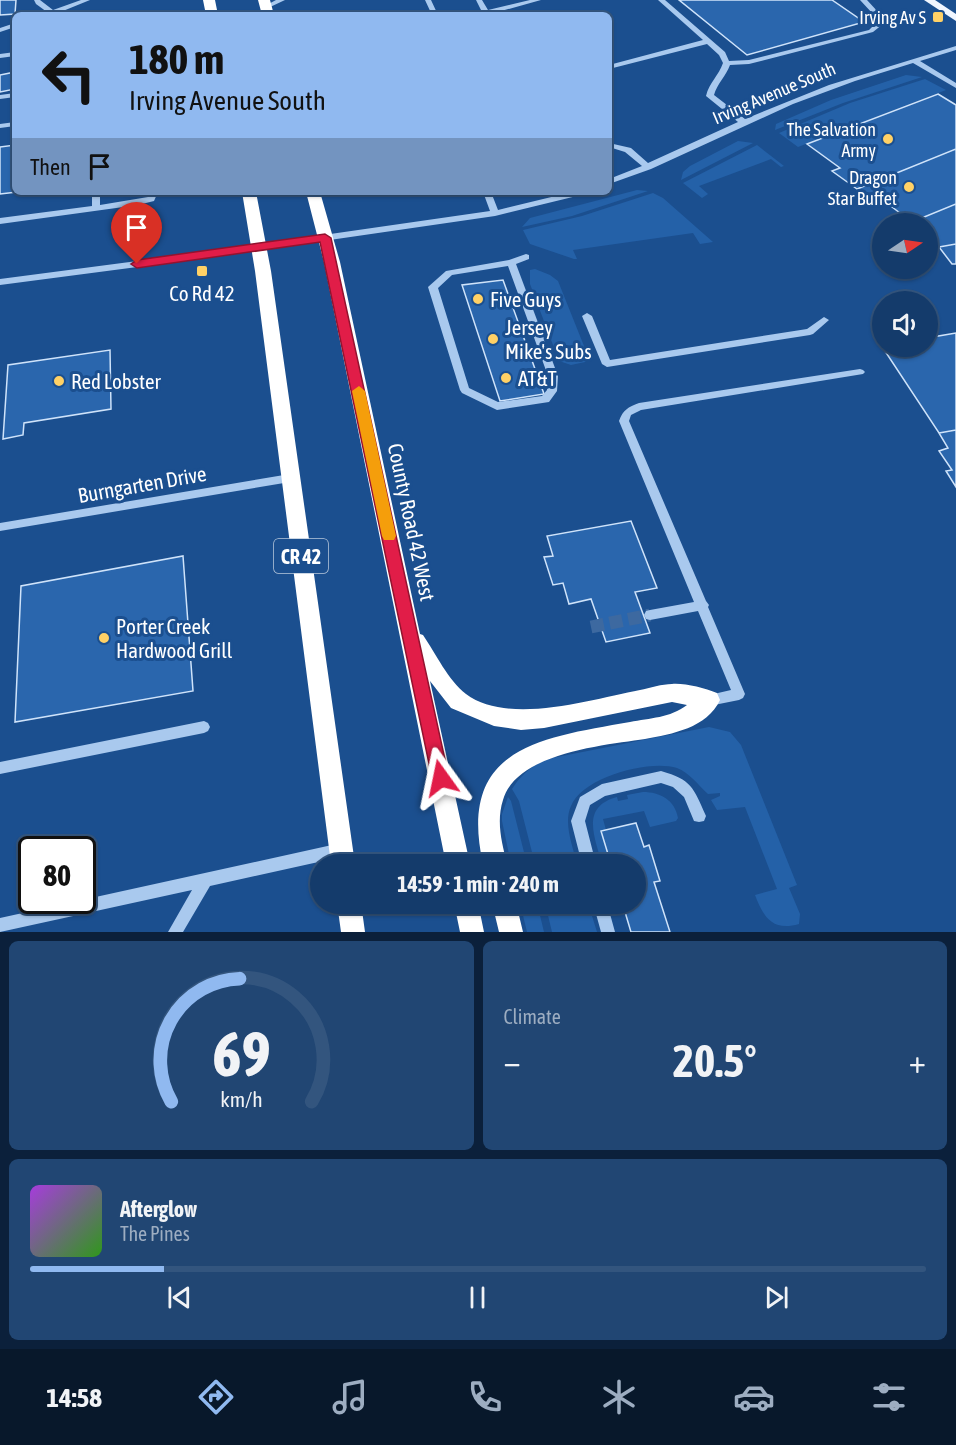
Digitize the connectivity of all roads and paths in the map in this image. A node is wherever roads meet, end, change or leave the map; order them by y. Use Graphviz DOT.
graph roads {
  1 [pos="37,0"];
  2 [pos="87,0"];
  3 [pos="282,0"];
  4 [pos="538,0"];
  5 [pos="661,0"];
  6 [pos="862,0"];
  7 [pos="929,0"];
  8 [pos="266,7"];
  9 [pos="53,12"];
  10 [pos="60,12"];
  11 [pos="490,12"];
  12 [pos="956,18"];
  13 [pos="708,41"];
  14 [pos="956,48"];
  15 [pos="914,60"];
  16 [pos="727,63"];
  17 [pos="612,66"];
  18 [pos="956,86"];
  19 [pos="745,123"];
  20 [pos="612,146"];
  21 [pos="648,167"];
  22 [pos="612,181"];
  23 [pos="96,195"];
  24 [pos="153,195"];
  25 [pos="250,195"];
  26 [pos="314,195"];
  27 [pos="488,195"];
  28 [pos="570,195"];
  29 [pos="96,208"];
  30 [pos="495,213"];
  31 [pos="0,221"];
  32 [pos="325,238"];
  33 [pos="259,247"];
  34 [pos="526,256"];
  35 [pos="511,263"];
  36 [pos="0,282"];
  37 [pos="587,316"];
  38 [pos="824,320"];
  39 [pos="860,372"];
  40 [pos="290,478"];
  41 [pos="0,527"];
  42 [pos="703,605"];
  43 [pos="650,615"];
  44 [pos="408,627"];
  45 [pos="709,700"];
  46 [pos="204,727"];
  47 [pos="0,768"];
  48 [pos="699,816"];
  49 [pos="342,854"];
  50 [pos="456,854"];
  51 [pos="493,854"];
  52 [pos="586,854"];
  53 [pos="310,862"];
  54 [pos="206,880"];
  55 [pos="351,914"];
  56 [pos="468,914"];
  57 [pos="507,914"];
  58 [pos="603,914"];
  59 [pos="0,925"];
  60 [pos="175,932"];
  61 [pos="353,932"];
  62 [pos="472,932"];
  63 [pos="511,932"];
  64 [pos="608,932"];
  1 -- 9 [label="street"];
  2 -- 10 [label="street"];
  3 -- 8 [label="street"];
  4 -- 11 [label="street"];
  5 -- 13 [label="street"];
  6 -- 16 [label="street"];
  7 -- 12 [label="main road"];
  13 -- 16 [label="street"];
  13 -- 17 [label="street"];
  14 -- 15 [label="street, Irving Avenue South"];
  15 -- 18 [label="street"];
  15 -- 19 [label="street, Irving Avenue South"];
  16 -- 19 [label="street"];
  19 -- 21 [label="street, Irving Avenue South"];
  20 -- 21 [label="street"];
  21 -- 22 [label="street, Irving Avenue South"];
  23 -- 29 [label="street"];
  24 -- 29 [label="street"];
  25 -- 33 [label="highway, CR 42"];
  26 -- 32 [label="highway, County Road 42 West"];
  27 -- 30 [label="street"];
  28 -- 30 [label="street"];
  29 -- 31 [label="street"];
  30 -- 32 [label="street"];
  32 -- 33 [label="street"];
  32 -- 44 [label="highway, County Road 42 West"];
  33 -- 36 [label="street"];
  33 -- 40 [label="highway, CR 42"];
  34 -- 35 [label="street"];
  35 -- 35 [label="street"];
  37 -- 38 [label="street"];
  39 -- 42 [label="street"];
  40 -- 41 [label="street, Burngarten Drive"];
  40 -- 49 [label="highway, CR 42"];
  42 -- 43 [label="street"];
  42 -- 45 [label="street"];
  44 -- 45 [label="highway"];
  44 -- 50 [label="highway, County Road 42 West"];
  45 -- 51 [label="highway"];
  46 -- 47 [label="street"];
  48 -- 52 [label="street"];
  53 -- 54 [label="street"];
  54 -- 59 [label="street"];
  54 -- 60 [label="street"];
  55 -- 61 [label="highway"];
  56 -- 62 [label="highway"];
  57 -- 63 [label="highway"];
  58 -- 64 [label="street"];
}
